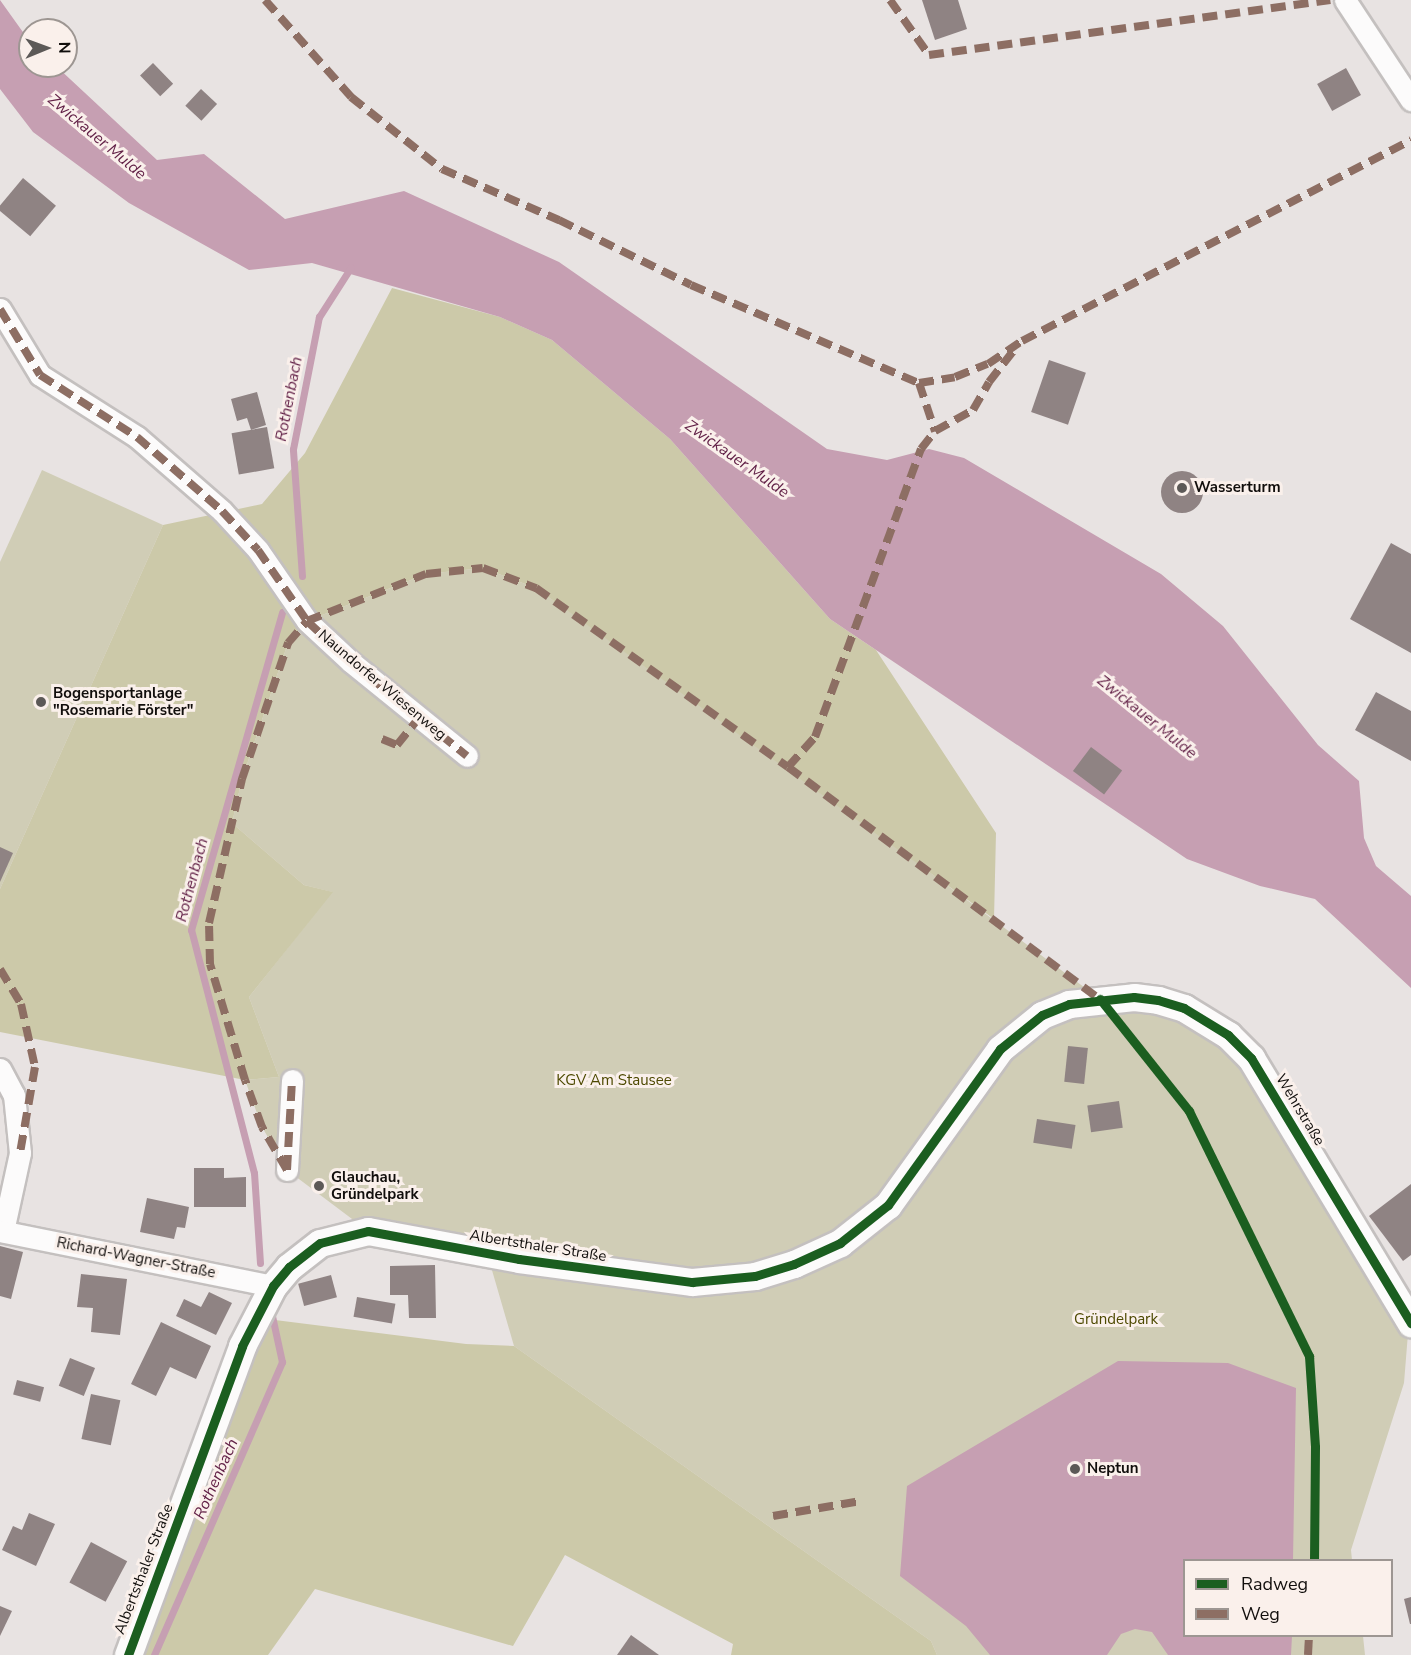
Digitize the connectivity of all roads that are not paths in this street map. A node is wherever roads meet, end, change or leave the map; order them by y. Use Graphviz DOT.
graph roads {
  1 [pos="1345,0"];
  2 [pos="1411,100"];
  3 [pos="0,309"];
  4 [pos="467,756"];
  5 [pos="1100,999"];
  6 [pos="0,1069"];
  7 [pos="292,1080"];
  8 [pos="287,1170"];
  9 [pos="1,1231"];
  10 [pos="273,1286"];
  11 [pos="1411,1323"];
  12 [pos="128,1655"];
  1 -- 2 [label="street"];
  3 -- 4 [label="street, Naundorfer Wiesenweg"];
  5 -- 10 [label="street, Albertsthaler Straße"];
  5 -- 11 [label="street, Wehrstraße"];
  6 -- 9 [label="street"];
  7 -- 8 [label="street"];
  9 -- 10 [label="street, Richard-Wagner-Straße"];
  10 -- 12 [label="street, Albertsthaler Straße"];
}
